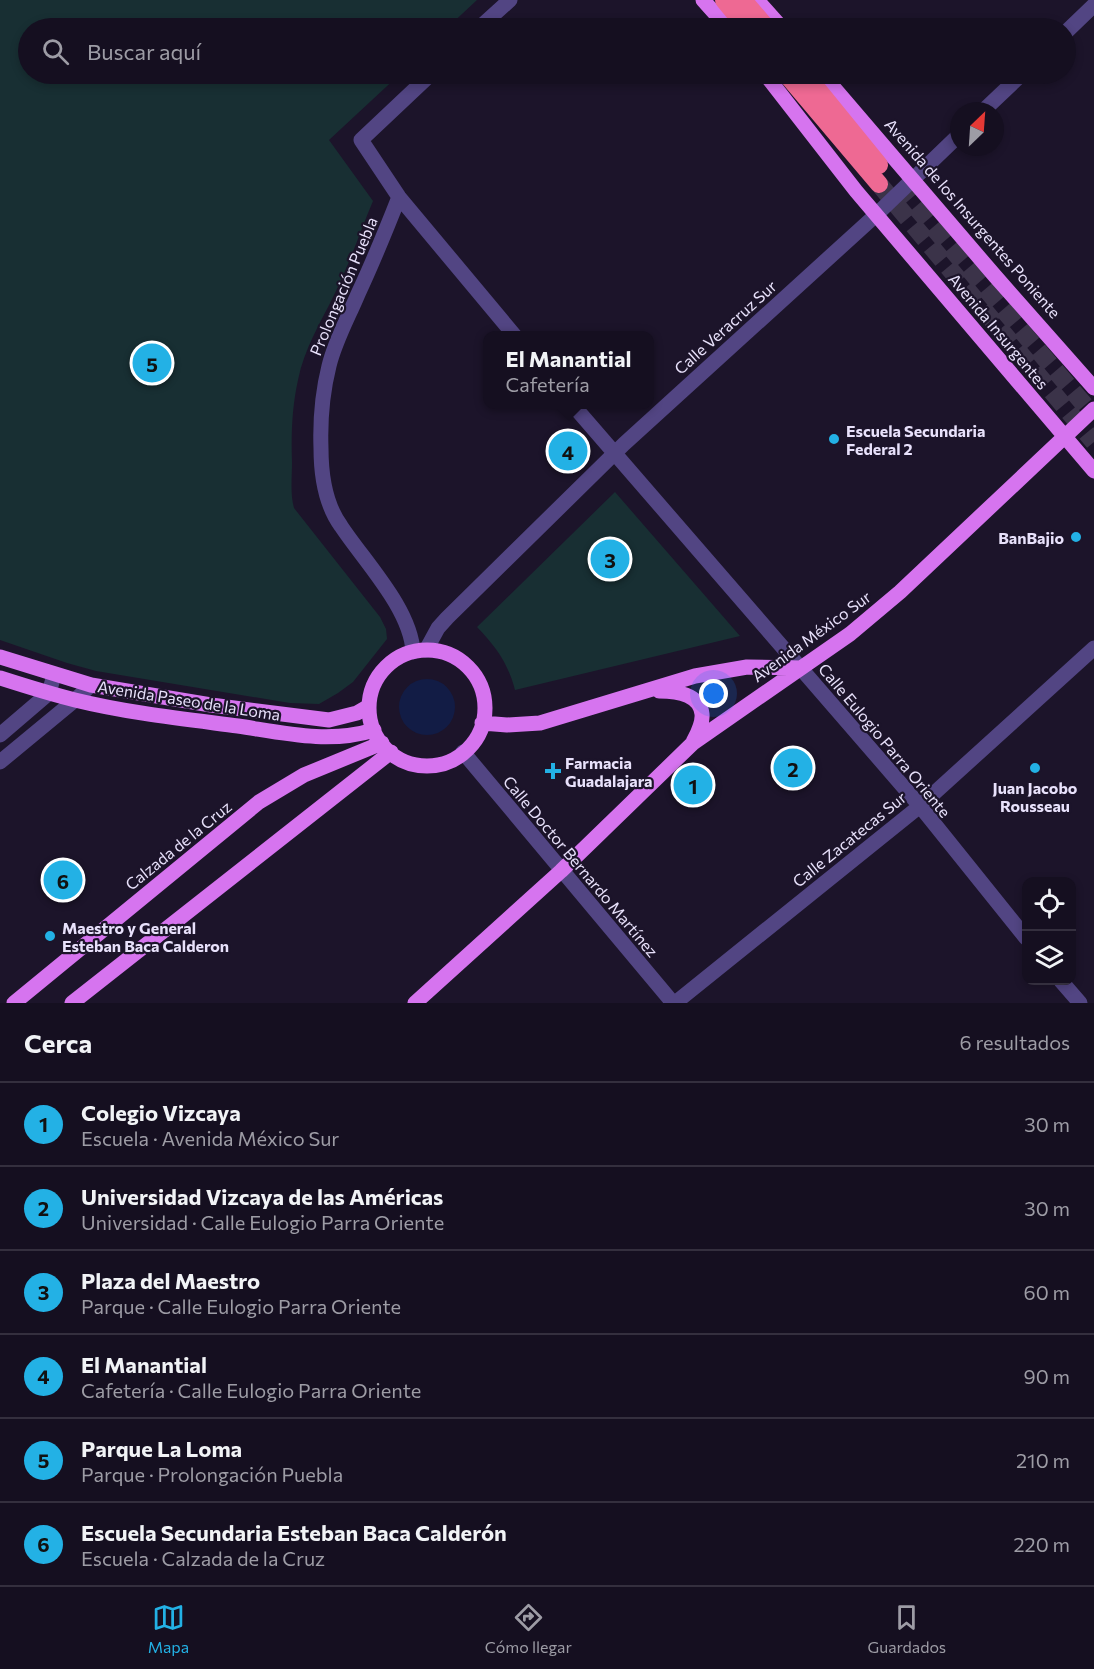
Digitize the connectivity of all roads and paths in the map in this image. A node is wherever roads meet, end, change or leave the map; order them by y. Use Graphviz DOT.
graph roads {
  1 [pos="510,0"];
  2 [pos="703,0"];
  3 [pos="724,0"];
  4 [pos="743,0"];
  5 [pos="757,0"];
  6 [pos="1094,5"];
  7 [pos="490,18"];
  8 [pos="719,18"];
  9 [pos="739,18"];
  10 [pos="758,18"];
  11 [pos="773,18"];
  12 [pos="1076,22"];
  13 [pos="420,84"];
  14 [pos="773,84"];
  15 [pos="795,84"];
  16 [pos="812,84"];
  17 [pos="831,84"];
  18 [pos="1012,84"];
  19 [pos="993,102"];
  20 [pos="950,143"];
  21 [pos="912,179"];
  22 [pos="399,197"];
  23 [pos="877,214"];
  24 [pos="511,331"];
  25 [pos="1094,388"];
  26 [pos="575,409"];
  27 [pos="1094,409"];
  28 [pos="1065,437"];
  29 [pos="613,453"];
  30 [pos="1094,471"];
  31 [pos="1094,648"];
  32 [pos="420,651"];
  33 [pos="0,657"];
  34 [pos="801,668"];
  35 [pos="54,675"];
  36 [pos="0,678"];
  37 [pos="91,685"];
  38 [pos="644,692"];
  39 [pos="49,693"];
  40 [pos="75,700"];
  41 [pos="369,706"];
  42 [pos="482,723"];
  43 [pos="0,735"];
  44 [pos="382,742"];
  45 [pos="693,743"];
  46 [pos="463,753"];
  47 [pos="0,762"];
  48 [pos="920,806"];
  49 [pos="561,871"];
  50 [pos="1022,933"];
  51 [pos="1064,985"];
  52 [pos="76,1002"];
  53 [pos="14,1003"];
  54 [pos="415,1003"];
  55 [pos="674,1003"];
  56 [pos="1080,1003"];
  1 -- 7 [label="street"];
  2 -- 8 [label="main road"];
  3 -- 9 [label="highway"];
  4 -- 10 [label="highway"];
  5 -- 11 [label="main road"];
  6 -- 12 [label="street"];
  13 -- 22 [label="street"];
  14 -- 23 [label="main road"];
  15 -- 16 [label="highway"];
  17 -- 21 [label="main road, Avenida de los Insurgentes Poniente"];
  18 -- 19 [label="street"];
  20 -- 21 [label="street"];
  21 -- 23 [label="street, Calle Veracruz Sur"];
  21 -- 25 [label="main road, Avenida de los Insurgentes Poniente"];
  22 -- 24 [label="street"];
  22 -- 32 [label="street, Prolongación Puebla"];
  23 -- 28 [label="main road, Avenida Insurgentes"];
  23 -- 29 [label="street, Calle Veracruz Sur"];
  26 -- 29 [label="street, Calle Eulogio Parra Oriente"];
  27 -- 28 [label="main road, Avenida México Sur"];
  28 -- 30 [label="main road, Avenida Insurgentes"];
  28 -- 34 [label="main road, Avenida México Sur"];
  29 -- 32 [label="street, Calle Veracruz Sur"];
  29 -- 34 [label="street, Calle Eulogio Parra Oriente"];
  31 -- 48 [label="street, Calle Zacatecas Sur"];
  32 -- 41 [label="main road"];
  32 -- 42 [label="main road"];
  33 -- 35 [label="main road, Avenida Paseo de la Loma"];
  34 -- 38 [label="main road"];
  34 -- 45 [label="main road, Avenida México Sur"];
  34 -- 48 [label="street, Calle Eulogio Parra Oriente"];
  35 -- 37 [label="main road, Avenida Paseo de la Loma"];
  35 -- 39 [label="street"];
  36 -- 39 [label="main road, Avenida Paseo de la Loma"];
  37 -- 40 [label="street"];
  37 -- 41 [label="main road, Avenida Paseo de la Loma"];
  38 -- 42 [label="main road"];
  38 -- 45 [label="main road"];
  39 -- 40 [label="main road, Avenida Paseo de la Loma"];
  39 -- 43 [label="street"];
  40 -- 44 [label="main road, Avenida Paseo de la Loma"];
  40 -- 47 [label="street"];
  41 -- 44 [label="main road"];
  42 -- 46 [label="main road"];
  44 -- 46 [label="main road"];
  44 -- 52 [label="main road"];
  44 -- 53 [label="main road, Calzada de la Cruz"];
  45 -- 49 [label="main road, Avenida México Sur"];
  46 -- 49 [label="street, Calle Doctor Bernardo Martínez"];
  48 -- 50 [label="street, Calle Eulogio Parra Oriente"];
  48 -- 55 [label="street, Calle Zacatecas Sur"];
  49 -- 54 [label="main road, Avenida México Sur"];
  49 -- 55 [label="street, Calle Doctor Bernardo Martínez"];
  51 -- 56 [label="street"];
}
